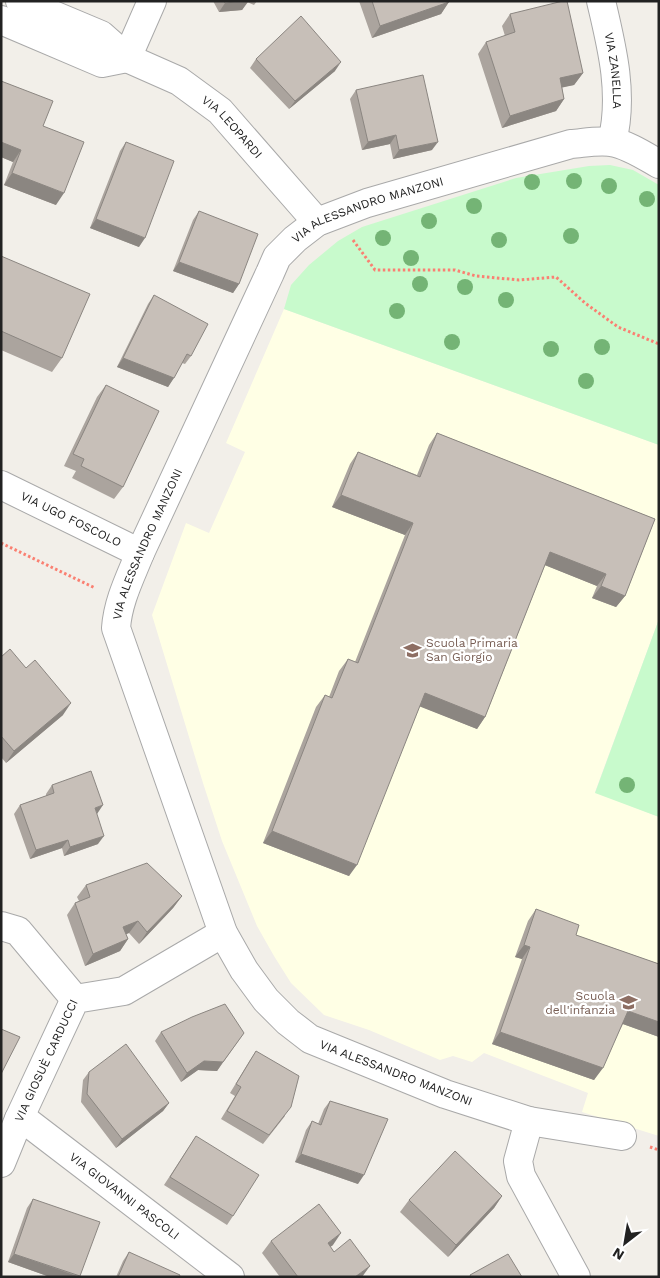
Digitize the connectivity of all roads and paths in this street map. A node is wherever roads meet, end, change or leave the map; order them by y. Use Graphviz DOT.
graph roads {
  1 [pos="20,1"];
  2 [pos="152,1"];
  3 [pos="601,1"];
  4 [pos="1,20"];
  5 [pos="127,58"];
  6 [pos="612,142"];
  7 [pos="659,164"];
  8 [pos="317,222"];
  9 [pos="353,239"];
  10 [pos="659,344"];
  11 [pos="1,485"];
  12 [pos="1,543"];
  13 [pos="140,553"];
  14 [pos="98,589"];
  15 [pos="1,926"];
  16 [pos="223,933"];
  17 [pos="75,999"];
  18 [pos="19,1119"];
  19 [pos="529,1121"];
  20 [pos="622,1136"];
  21 [pos="1,1163"];
  22 [pos="229,1276"];
  23 [pos="576,1277"];
  1 -- 5 [label="street, VIA LEOPARDI"];
  2 -- 5 [label="street"];
  3 -- 6 [label="street, VIA ZANELLA"];
  4 -- 5 [label="street"];
  5 -- 8 [label="street, VIA LEOPARDI"];
  6 -- 7 [label="street, VIA ALESSANDRO MANZONI"];
  6 -- 8 [label="street, VIA ALESSANDRO MANZONI"];
  8 -- 13 [label="street, VIA ALESSANDRO MANZONI"];
  9 -- 10 [label="path"];
  11 -- 13 [label="street, VIA UGO FOSCOLO"];
  12 -- 14 [label="path"];
  13 -- 16 [label="street, VIA ALESSANDRO MANZONI"];
  15 -- 17 [label="street"];
  16 -- 17 [label="street, VIA GIOSUÈ CARDUCCI"];
  16 -- 19 [label="street, VIA ALESSANDRO MANZONI"];
  17 -- 18 [label="street, VIA GIOSUÈ CARDUCCI"];
  18 -- 21 [label="street, VIA GIOSUÈ CARDUCCI"];
  18 -- 22 [label="street, VIA GIOVANNI PASCOLI"];
  19 -- 20 [label="street, VIA ALESSANDRO MANZONI"];
  19 -- 23 [label="street"];
}
